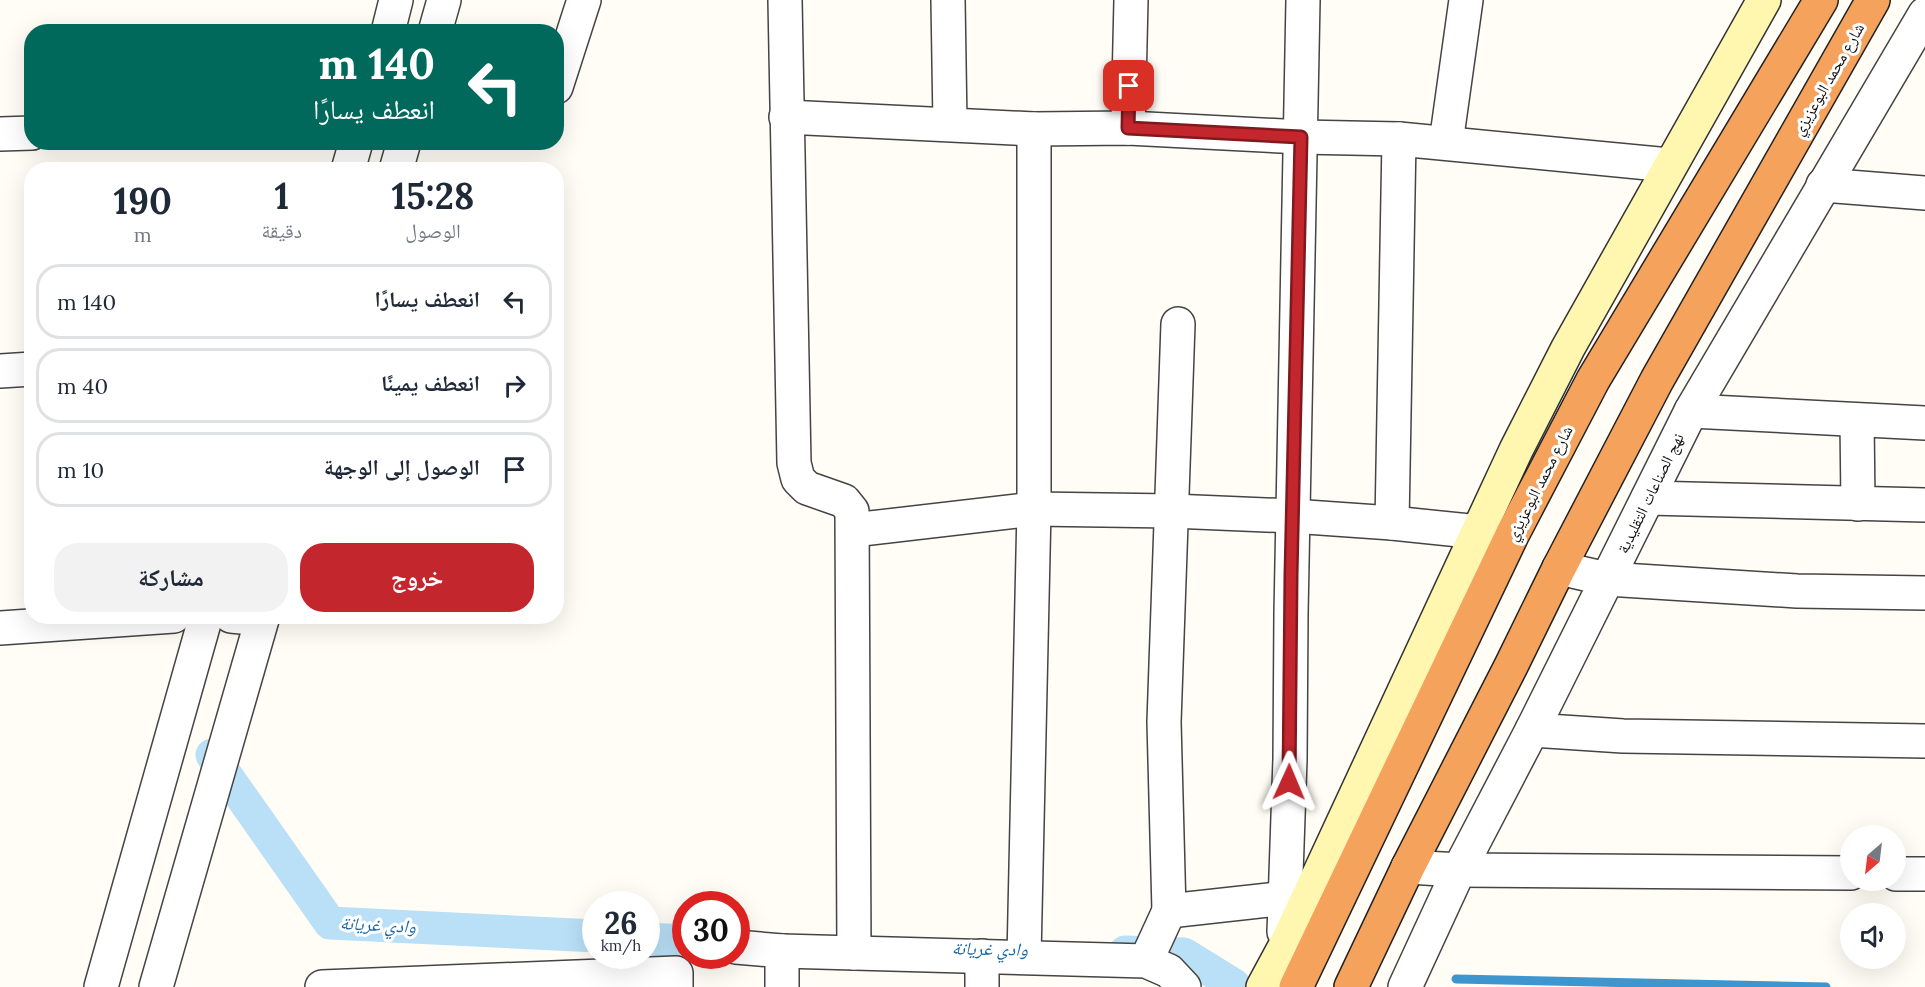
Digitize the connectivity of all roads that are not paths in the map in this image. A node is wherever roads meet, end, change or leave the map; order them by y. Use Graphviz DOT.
graph roads {
  1 [pos="396,0"];
  2 [pos="444,0"];
  3 [pos="584,0"];
  4 [pos="785,0"];
  5 [pos="948,0"];
  6 [pos="1131,0"];
  7 [pos="1303,0"];
  8 [pos="1466,0"];
  9 [pos="1764,0"];
  10 [pos="1821,0"];
  11 [pos="1873,0"];
  12 [pos="390,24"];
  13 [pos="437,24"];
  14 [pos="1922,26"];
  15 [pos="564,62"];
  16 [pos="786,117"];
  17 [pos="950,124"];
  18 [pos="1128,128"];
  19 [pos="1034,129"];
  20 [pos="24,133"];
  21 [pos="0,134"];
  22 [pos="1301,137"];
  23 [pos="1399,139"];
  24 [pos="1446,143"];
  25 [pos="1670,165"];
  26 [pos="1823,185"];
  27 [pos="1925,193"];
  28 [pos="1179,324"];
  29 [pos="24,370"];
  30 [pos="0,371"];
  31 [pos="1691,411"];
  32 [pos="1857,420"];
  33 [pos="1925,423"];
  34 [pos="1648,498"];
  35 [pos="1858,504"];
  36 [pos="1925,505"];
  37 [pos="1034,509"];
  38 [pos="1172,512"];
  39 [pos="1292,516"];
  40 [pos="1392,523"];
  41 [pos="854,530"];
  42 [pos="1479,532"];
  43 [pos="1559,568"];
  44 [pos="1607,579"];
  45 [pos="1925,593"];
  46 [pos="58,624"];
  47 [pos="204,624"];
  48 [pos="250,624"];
  49 [pos="0,628"];
  50 [pos="1532,730"];
  51 [pos="1925,741"];
  52 [pos="1408,867"];
  53 [pos="1459,870"];
  54 [pos="1840,873"];
  55 [pos="1906,874"];
  56 [pos="1925,874"];
  57 [pos="1286,898"];
  58 [pos="1169,910"];
  59 [pos="1301,946"];
  60 [pos="750,948"];
  61 [pos="782,951"];
  62 [pos="854,953"];
  63 [pos="1024,957"];
  64 [pos="1146,961"];
  65 [pos="679,971"];
  66 [pos="982,972"];
  67 [pos="102,987"];
  68 [pos="156,987"];
  69 [pos="322,987"];
  70 [pos="782,987"];
  71 [pos="1184,987"];
  72 [pos="1263,987"];
  73 [pos="1296,987"];
  74 [pos="1351,987"];
  75 [pos="1405,987"];
  1 -- 12 [label="street"];
  2 -- 13 [label="street"];
  3 -- 15 [label="street"];
  4 -- 16 [label="street"];
  5 -- 17 [label="street"];
  6 -- 18 [label="street"];
  7 -- 22 [label="street"];
  8 -- 24 [label="street"];
  9 -- 25 [label="main road"];
  10 -- 59 [label="highway, شارع محمد البوعزيزي"];
  11 -- 43 [label="highway, شارع محمد البوعزيزي"];
  14 -- 26 [label="street, نهج الصناعات التقليدية"];
  16 -- 17 [label="street"];
  16 -- 41 [label="street"];
  17 -- 19 [label="street"];
  18 -- 19 [label="street"];
  18 -- 22 [label="street"];
  19 -- 37 [label="street"];
  20 -- 21 [label="street"];
  22 -- 23 [label="street"];
  22 -- 39 [label="street"];
  23 -- 24 [label="street"];
  23 -- 40 [label="street"];
  24 -- 25 [label="street"];
  25 -- 42 [label="main road"];
  26 -- 27 [label="street"];
  26 -- 31 [label="street, نهج الصناعات التقليدية"];
  28 -- 38 [label="street"];
  29 -- 30 [label="street"];
  31 -- 32 [label="street"];
  31 -- 34 [label="street, نهج الصناعات التقليدية"];
  32 -- 33 [label="street"];
  32 -- 35 [label="street"];
  34 -- 35 [label="street"];
  34 -- 44 [label="street, نهج الصناعات التقليدية"];
  35 -- 36 [label="street"];
  37 -- 38 [label="street"];
  37 -- 41 [label="street"];
  37 -- 63 [label="street"];
  38 -- 39 [label="street"];
  38 -- 58 [label="street"];
  39 -- 40 [label="street"];
  39 -- 57 [label="street"];
  40 -- 42 [label="street"];
  41 -- 62 [label="street"];
  42 -- 59 [label="main road"];
  43 -- 44 [label="street"];
  43 -- 52 [label="highway, شارع محمد البوعزيزي"];
  44 -- 45 [label="street"];
  44 -- 50 [label="street, نهج الصناعات التقليدية"];
  46 -- 49 [label="street"];
  47 -- 67 [label="street"];
  48 -- 68 [label="street"];
  50 -- 51 [label="street"];
  50 -- 53 [label="street, نهج الصناعات التقليدية"];
  52 -- 53 [label="street"];
  52 -- 74 [label="highway, شارع محمد البوعزيزي"];
  53 -- 54 [label="street"];
  53 -- 75 [label="street, نهج الصناعات التقليدية"];
  55 -- 56 [label="street"];
  57 -- 58 [label="street"];
  57 -- 59 [label="street"];
  58 -- 64 [label="street"];
  59 -- 72 [label="main road"];
  59 -- 73 [label="highway, شارع محمد البوعزيزي"];
  60 -- 61 [label="street"];
  61 -- 62 [label="street"];
  61 -- 70 [label="street"];
  62 -- 66 [label="street"];
  63 -- 64 [label="street"];
  63 -- 66 [label="street"];
  64 -- 71 [label="street"];
  65 -- 69 [label="street"];
}
